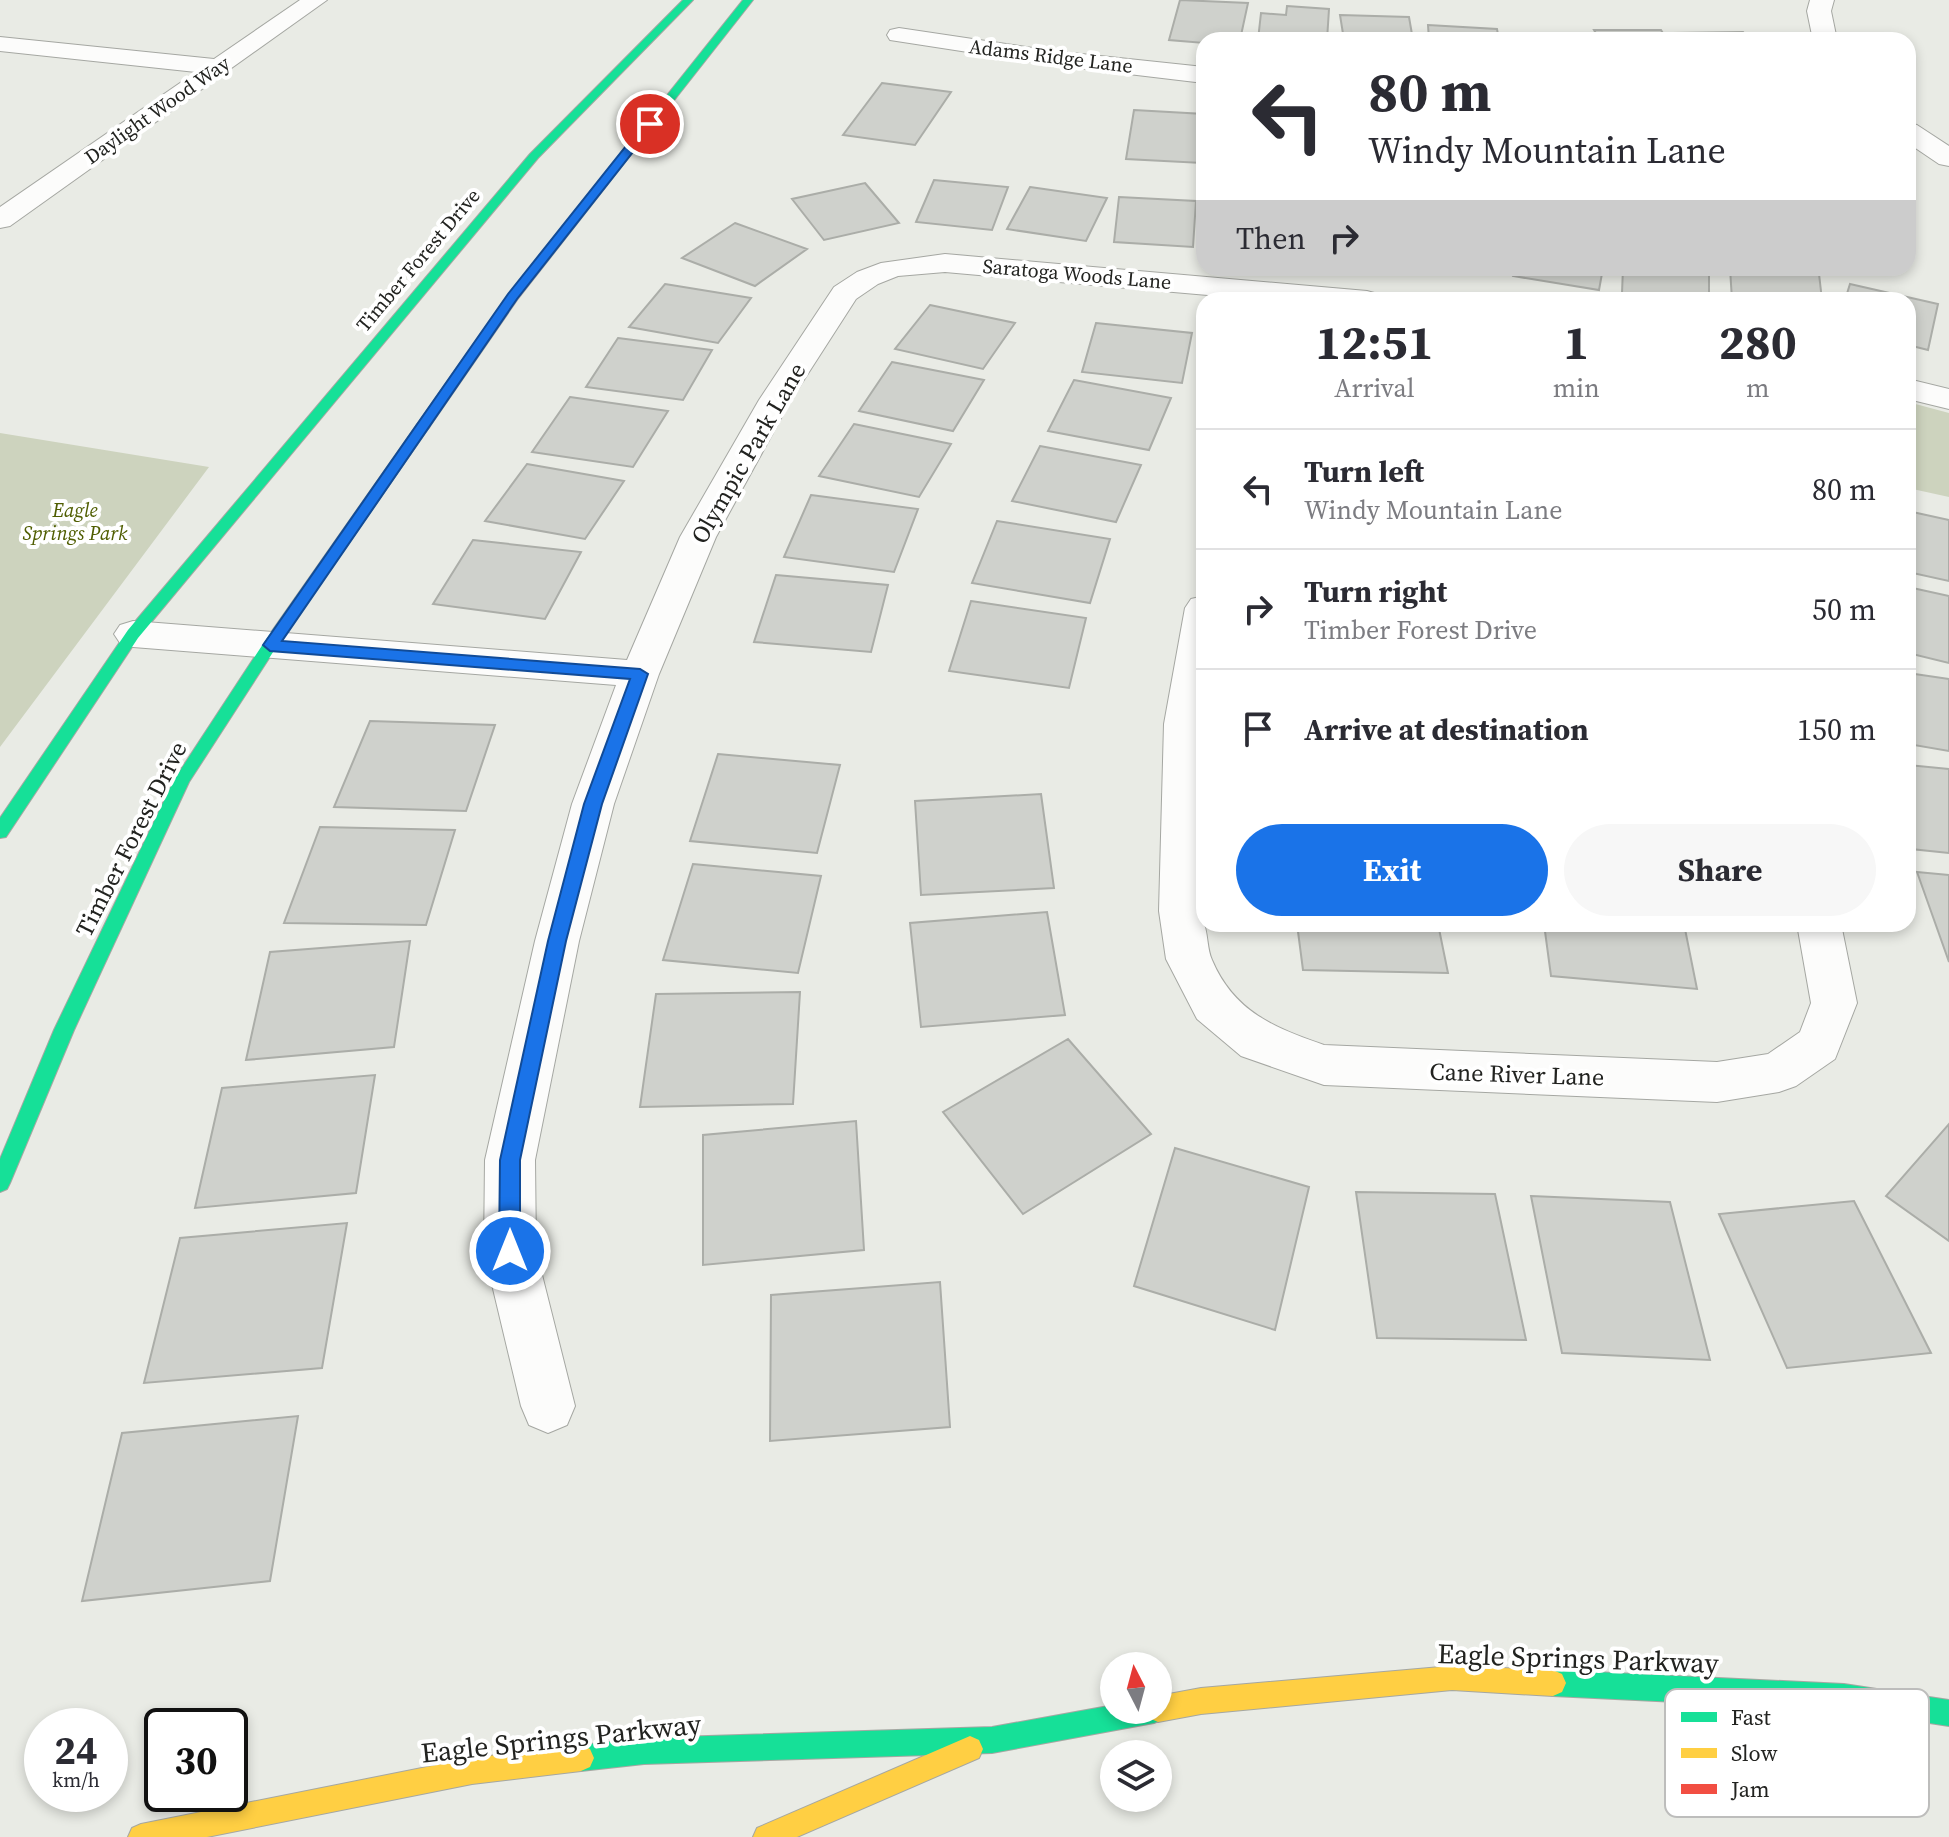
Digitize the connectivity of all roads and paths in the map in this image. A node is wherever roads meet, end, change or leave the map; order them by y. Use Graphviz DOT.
graph roads {
  1 [pos="315,0"];
  2 [pos="688,0"];
  3 [pos="748,0"];
  4 [pos="1822,0"];
  5 [pos="1823,32"];
  6 [pos="899,35"];
  7 [pos="0,44"];
  8 [pos="220,67"];
  9 [pos="1196,74"];
  10 [pos="1916,136"];
  11 [pos="1949,158"];
  12 [pos="0,220"];
  13 [pos="884,270"];
  14 [pos="1242,292"];
  15 [pos="1916,391"];
  16 [pos="1949,399"];
  17 [pos="133,634"];
  18 [pos="270,645"];
  19 [pos="1196,654"];
  20 [pos="640,674"];
  21 [pos="0,832"];
  22 [pos="1821,932"];
  23 [pos="0,1183"];
  24 [pos="548,1406"];
  25 [pos="1679,1689"];
  26 [pos="1172,1707"];
  27 [pos="1929,1710"];
  28 [pos="1949,1713"];
  29 [pos="1100,1720"];
  30 [pos="992,1740"];
  31 [pos="141,1837"];
  32 [pos="766,1837"];
  1 -- 8 [label="street, Daylight Wood Way"];
  2 -- 17 [label="main road, Timber Forest Drive"];
  3 -- 18 [label="main road, Timber Forest Drive"];
  4 -- 5 [label="street"];
  6 -- 9 [label="street, Adams Ridge Lane"];
  7 -- 8 [label="street"];
  8 -- 12 [label="street, Daylight Wood Way"];
  10 -- 11 [label="street"];
  13 -- 14 [label="street, Saratoga Woods Lane"];
  13 -- 20 [label="street, Olympic Park Lane"];
  15 -- 16 [label="street"];
  17 -- 18 [label="street"];
  17 -- 21 [label="main road, Timber Forest Drive"];
  18 -- 20 [label="street"];
  18 -- 23 [label="main road, Timber Forest Drive"];
  19 -- 22 [label="street, Cane River Lane"];
  20 -- 24 [label="street, Olympic Park Lane"];
  25 -- 26 [label="main road, Eagle Springs Parkway"];
  27 -- 28 [label="main road, Eagle Springs Parkway"];
  29 -- 30 [label="main road, Eagle Springs Parkway"];
  30 -- 31 [label="main road, Eagle Springs Parkway"];
  30 -- 32 [label="main road, Eagle Springs Parkway"];
}
